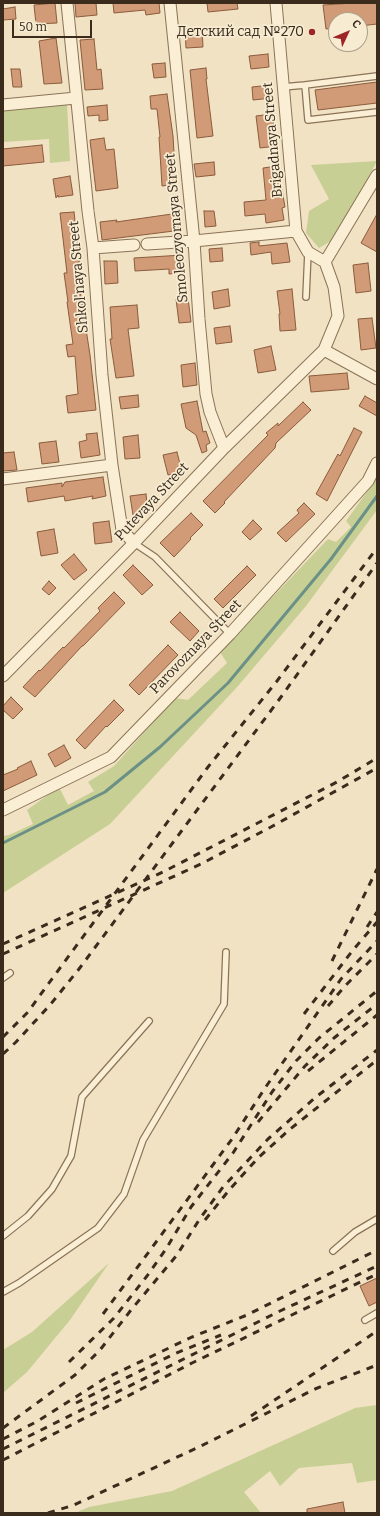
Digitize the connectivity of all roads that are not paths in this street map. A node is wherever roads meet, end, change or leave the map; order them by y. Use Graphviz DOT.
graph roads {
  1 [pos="67,3"];
  2 [pos="170,3"];
  3 [pos="276,3"];
  4 [pos="377,76"];
  5 [pos="305,85"];
  6 [pos="283,87"];
  7 [pos="76,98"];
  8 [pos="3,105"];
  9 [pos="377,112"];
  10 [pos="377,175"];
  11 [pos="296,231"];
  12 [pos="194,241"];
  13 [pos="147,244"];
  14 [pos="134,245"];
  15 [pos="93,248"];
  16 [pos="308,252"];
  17 [pos="325,262"];
  18 [pos="306,297"];
  19 [pos="324,350"];
  20 [pos="377,379"];
  21 [pos="224,448"];
  22 [pos="377,464"];
  23 [pos="112,465"];
  24 [pos="3,479"];
  25 [pos="134,544"];
  26 [pos="230,634"];
  27 [pos="3,676"];
  28 [pos="3,810"];
  29 [pos="226,952"];
  30 [pos="10,973"];
  31 [pos="3,978"];
  32 [pos="149,1021"];
  33 [pos="377,1219"];
  34 [pos="3,1236"];
  35 [pos="333,1251"];
  36 [pos="3,1292"];
  37 [pos="377,1312"];
  38 [pos="365,1320"];
  1 -- 7 [label="street, Shkol'naya Street"];
  2 -- 12 [label="street, Smoleozyornaya Street"];
  3 -- 6 [label="street, Brigadnaya Street"];
  4 -- 5 [label="lane"];
  5 -- 6 [label="lane"];
  5 -- 9 [label="lane"];
  6 -- 11 [label="street, Brigadnaya Street"];
  7 -- 8 [label="street"];
  7 -- 15 [label="street, Shkol'naya Street"];
  10 -- 17 [label="street"];
  11 -- 12 [label="street"];
  11 -- 16 [label="street, Brigadnaya Street"];
  12 -- 13 [label="street"];
  12 -- 21 [label="street, Smoleozyornaya Street"];
  14 -- 15 [label="street"];
  15 -- 23 [label="street, Shkol'naya Street"];
  16 -- 17 [label="street, Brigadnaya Street"];
  16 -- 18 [label="lane"];
  17 -- 19 [label="street"];
  19 -- 20 [label="street"];
  19 -- 21 [label="street, Putevaya Street"];
  21 -- 25 [label="street, Putevaya Street"];
  22 -- 26 [label="street, Parovoznaya Street"];
  23 -- 24 [label="street"];
  23 -- 25 [label="street, Shkol'naya Street"];
  25 -- 26 [label="lane"];
  25 -- 27 [label="street, Putevaya Street"];
  26 -- 28 [label="street, Parovoznaya Street"];
  29 -- 36 [label="lane"];
  30 -- 31 [label="lane"];
  32 -- 34 [label="lane"];
  33 -- 35 [label="lane"];
  37 -- 38 [label="lane"];
}
